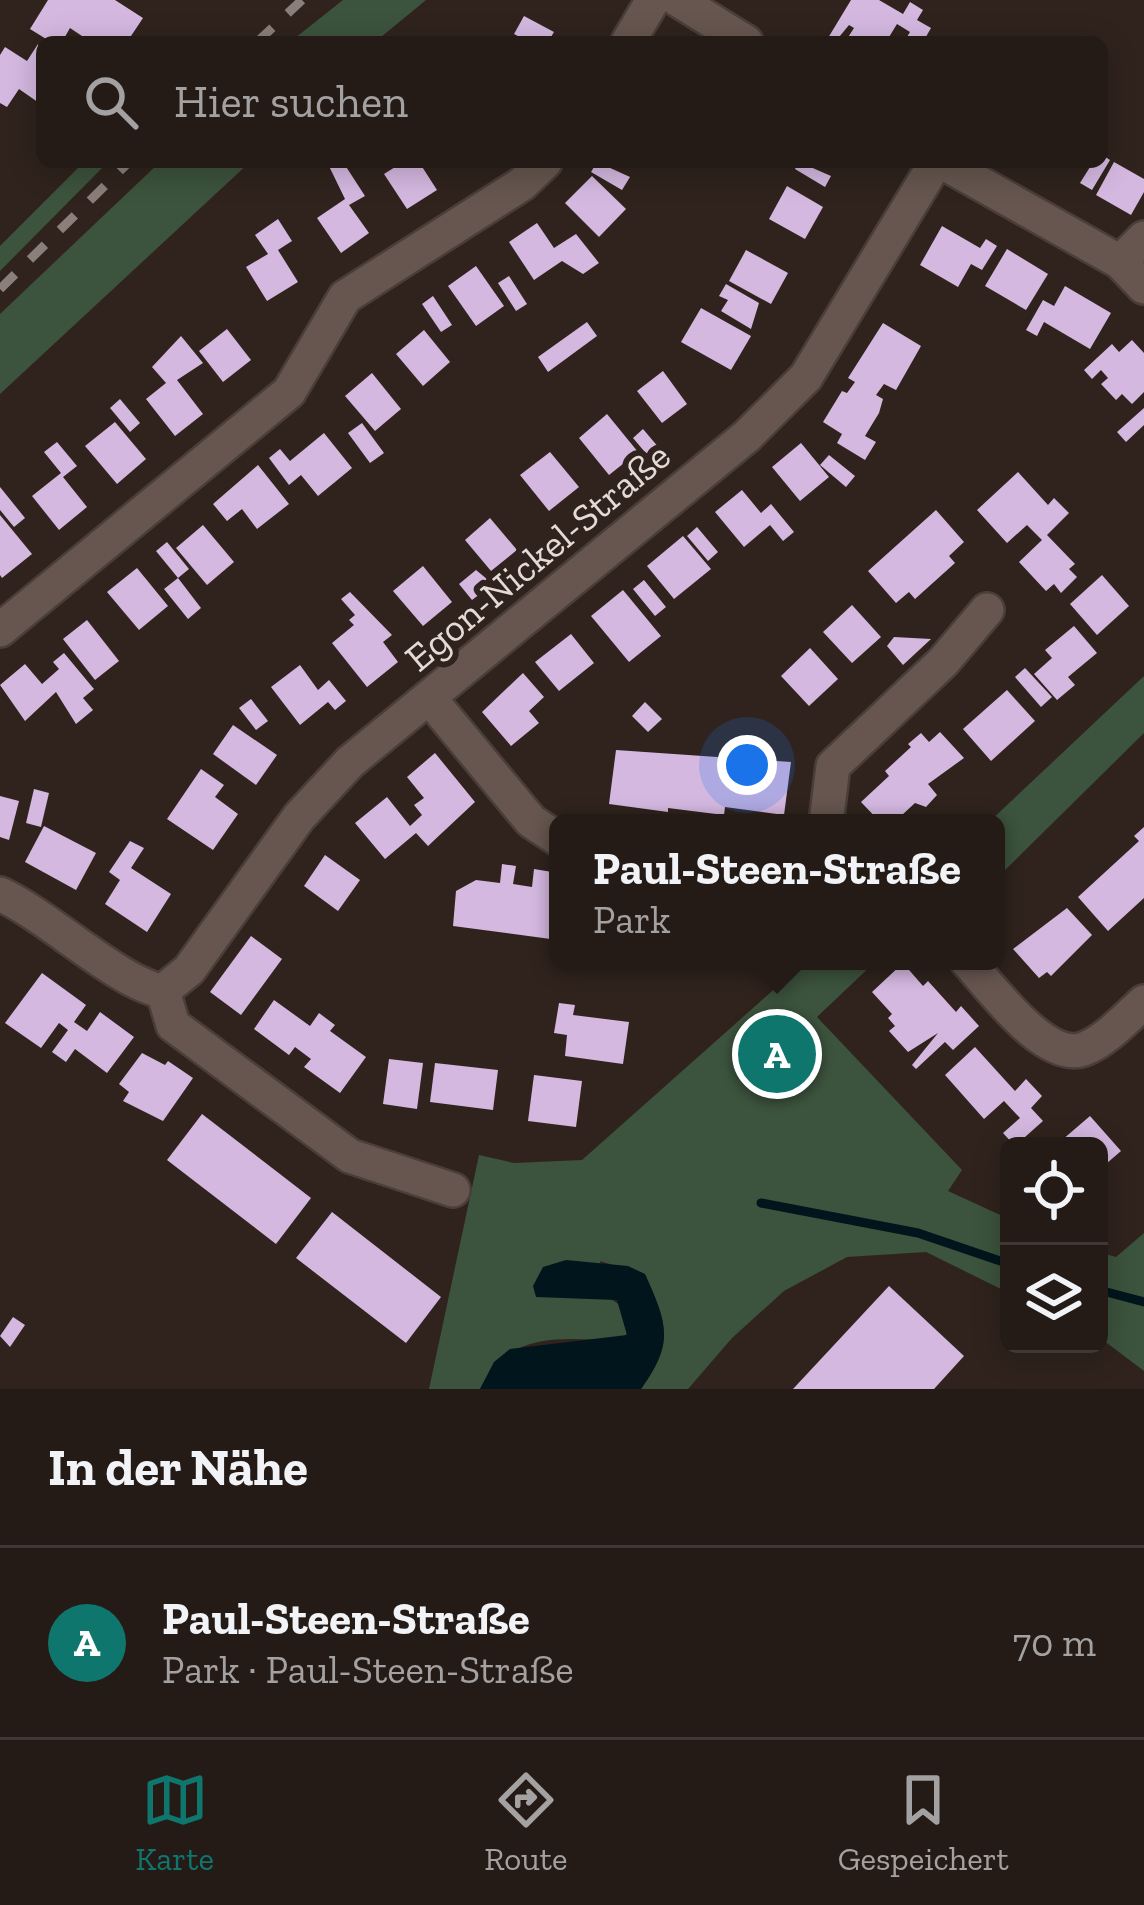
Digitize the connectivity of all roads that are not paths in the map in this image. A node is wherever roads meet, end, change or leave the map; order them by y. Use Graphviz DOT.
graph roads {
  1 [pos="653,0"];
  2 [pos="678,0"];
  3 [pos="632,36"];
  4 [pos="736,36"];
  5 [pos="538,168"];
  6 [pos="935,168"];
  7 [pos="952,168"];
  8 [pos="1132,250"];
  9 [pos="1144,287"];
  10 [pos="988,610"];
  11 [pos="0,629"];
  12 [pos="431,700"];
  13 [pos="827,814"];
  14 [pos="549,832"];
  15 [pos="0,894"];
  16 [pos="976,970"];
  17 [pos="163,991"];
  18 [pos="1144,1002"];
  19 [pos="453,1190"];
  1 -- 3 [label="street"];
  2 -- 4 [label="street"];
  5 -- 11 [label="street"];
  6 -- 12 [label="street, Egon-Nickel-Straße"];
  7 -- 8 [label="street"];
  8 -- 9 [label="street"];
  10 -- 13 [label="street"];
  12 -- 14 [label="street"];
  12 -- 17 [label="street, Egon-Nickel-Straße"];
  15 -- 17 [label="street"];
  16 -- 18 [label="street"];
  17 -- 19 [label="street"];
}
